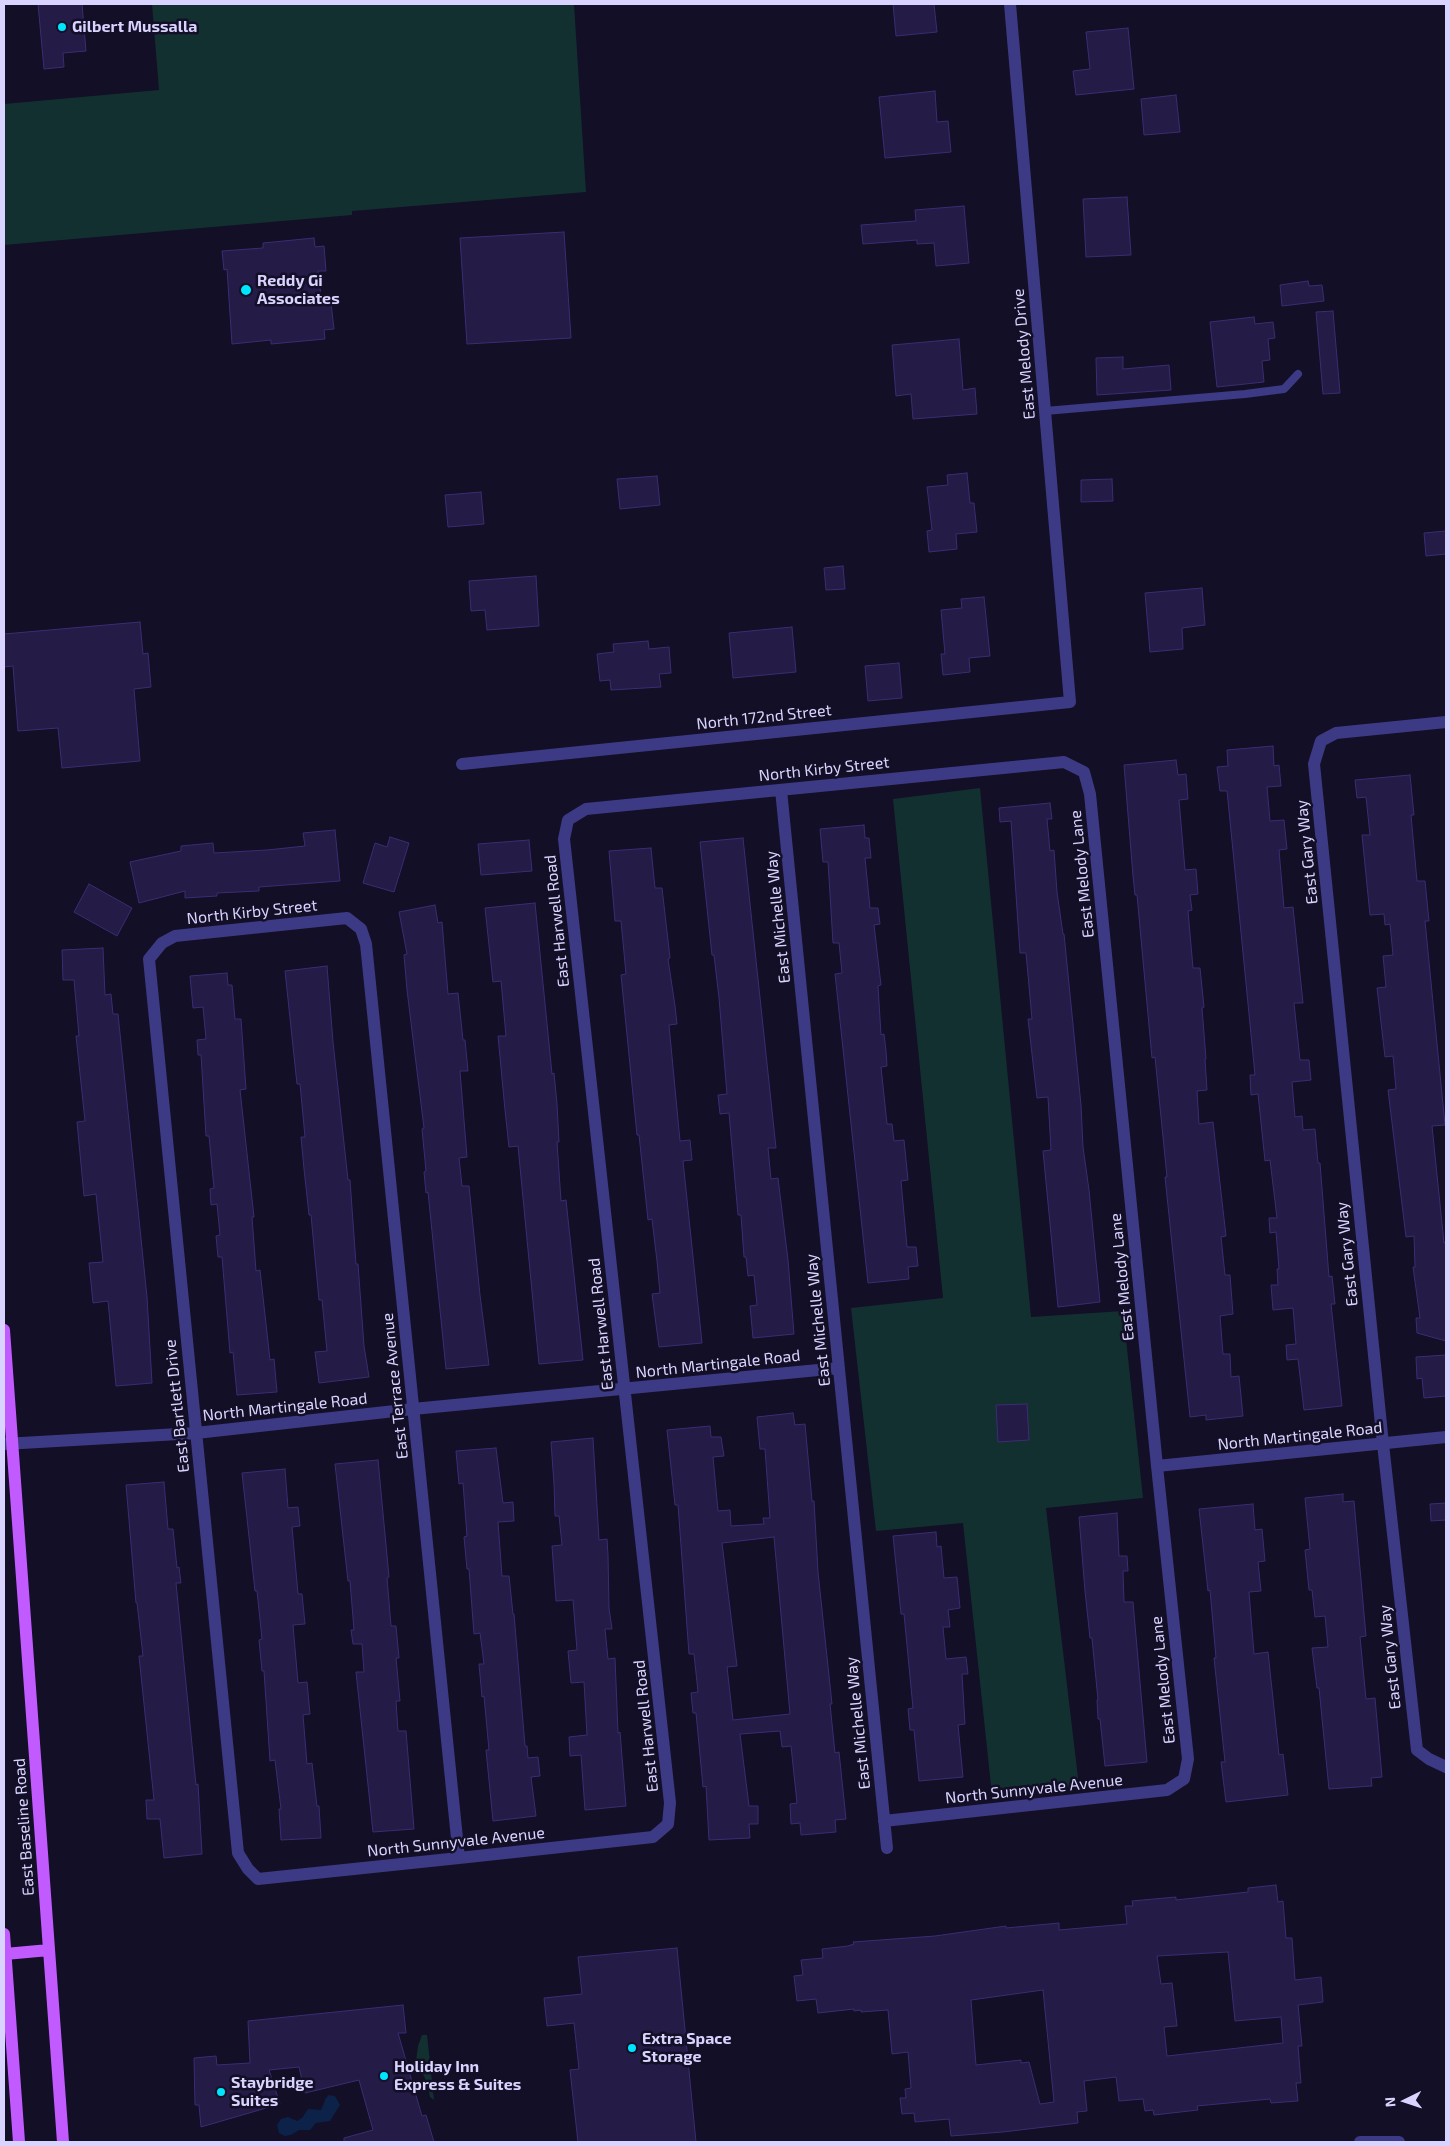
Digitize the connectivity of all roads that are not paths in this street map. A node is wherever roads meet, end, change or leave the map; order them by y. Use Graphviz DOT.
graph roads {
  1 [pos="1010,4"];
  2 [pos="1298,374"];
  3 [pos="1045,411"];
  4 [pos="1070,702"];
  5 [pos="1446,722"];
  6 [pos="462,764"];
  7 [pos="1084,772"];
  8 [pos="781,790"];
  9 [pos="568,820"];
  10 [pos="348,918"];
  11 [pos="162,943"];
  12 [pos="4,1330"];
  13 [pos="839,1368"];
  14 [pos="625,1390"];
  15 [pos="413,1409"];
  16 [pos="196,1433"];
  17 [pos="1446,1437"];
  18 [pos="8,1444"];
  19 [pos="1383,1444"];
  20 [pos="1157,1466"];
  21 [pos="1446,1767"];
  22 [pos="1184,1779"];
  23 [pos="884,1821"];
  24 [pos="668,1824"];
  25 [pos="887,1848"];
  26 [pos="459,1858"];
  27 [pos="248,1869"];
  28 [pos="4,1934"];
  29 [pos="49,1950"];
  30 [pos="5,1954"];
  31 [pos="18,2142"];
  32 [pos="63,2142"];
  33 [pos="1360,2142"];
  34 [pos="1399,2142"];
  1 -- 3 [label="street, East Melody Drive"];
  2 -- 3 [label="lane"];
  3 -- 4 [label="street, East Melody Drive"];
  4 -- 6 [label="street, North 172nd Street"];
  5 -- 19 [label="street, East Gary Way"];
  7 -- 8 [label="street, North Kirby Street"];
  7 -- 20 [label="street, East Melody Lane"];
  8 -- 9 [label="street, North Kirby Street"];
  8 -- 13 [label="street, East Michelle Way"];
  9 -- 14 [label="street, East Harwell Road"];
  10 -- 11 [label="street, North Kirby Street"];
  10 -- 15 [label="street, East Terrace Avenue"];
  11 -- 16 [label="street, East Bartlett Drive"];
  12 -- 18 [label="main road, East Baseline Road"];
  13 -- 14 [label="street, North Martingale Road"];
  13 -- 23 [label="street, East Michelle Way"];
  14 -- 15 [label="street, North Martingale Road"];
  14 -- 24 [label="street, East Harwell Road"];
  15 -- 16 [label="street, North Martingale Road"];
  15 -- 26 [label="street, East Terrace Avenue"];
  16 -- 18 [label="street, North Martingale Road"];
  16 -- 27 [label="street, East Bartlett Drive"];
  17 -- 19 [label="street, North Martingale Road"];
  18 -- 29 [label="main road, East Baseline Road"];
  19 -- 20 [label="street, North Martingale Road"];
  19 -- 21 [label="street, East Gary Way"];
  20 -- 22 [label="street, East Melody Lane"];
  22 -- 23 [label="street, North Sunnyvale Avenue"];
  23 -- 25 [label="street, East Michelle Way"];
  24 -- 26 [label="street, North Sunnyvale Avenue"];
  26 -- 27 [label="street, North Sunnyvale Avenue"];
  28 -- 30 [label="main road"];
  29 -- 30 [label="main road"];
  29 -- 32 [label="main road, East Baseline Road"];
  30 -- 31 [label="main road"];
  33 -- 34 [label="street"];
}
